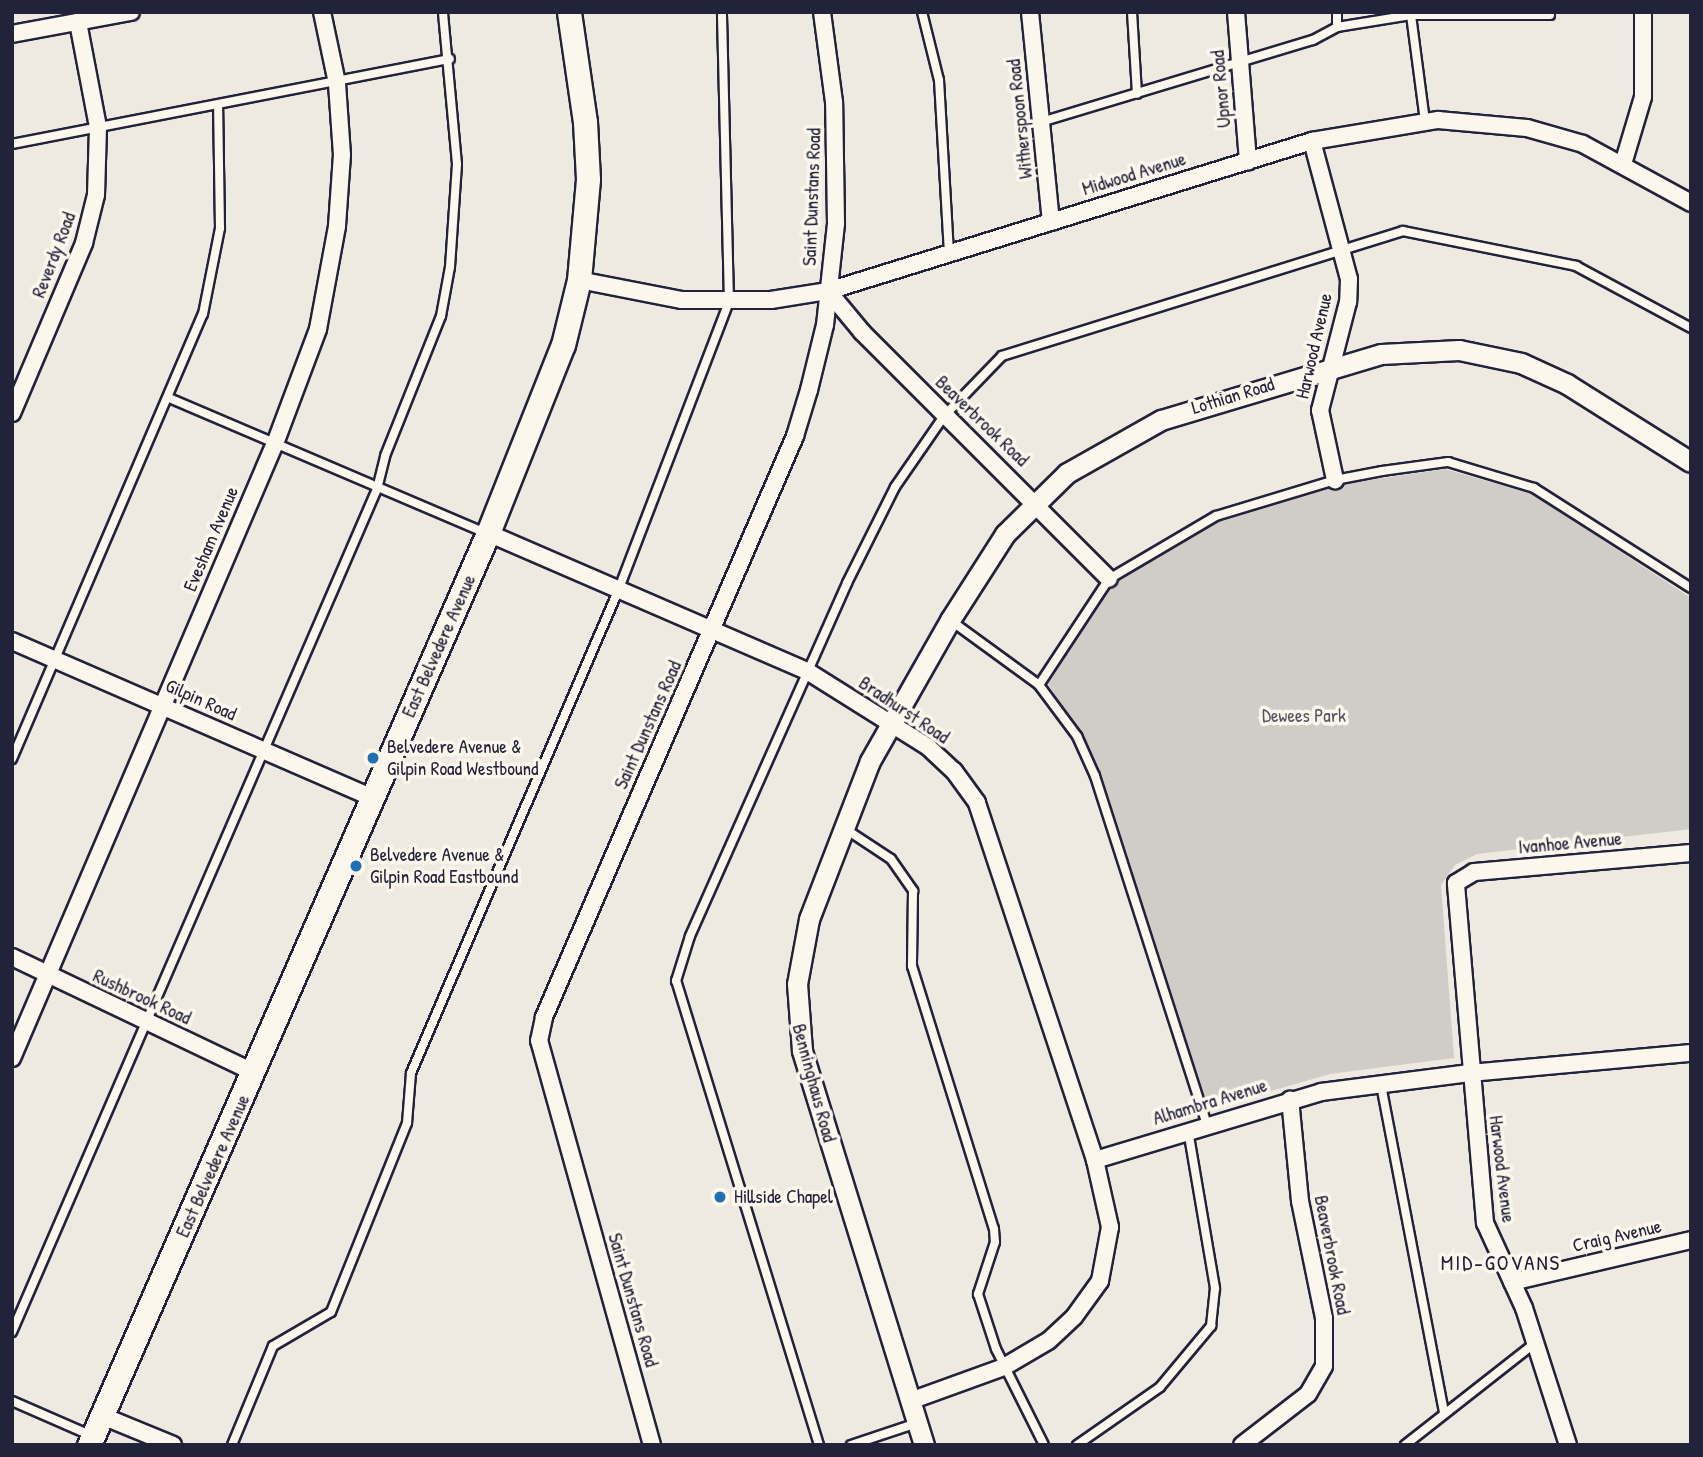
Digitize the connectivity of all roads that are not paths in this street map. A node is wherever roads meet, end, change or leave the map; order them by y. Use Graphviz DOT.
graph roads {
  1 [pos="131,12"];
  2 [pos="322,12"];
  3 [pos="443,12"];
  4 [pos="569,12"];
  5 [pos="722,12"];
  6 [pos="822,12"];
  7 [pos="922,12"];
  8 [pos="1030,12"];
  9 [pos="1132,12"];
  10 [pos="1236,12"];
  11 [pos="1337,12"];
  12 [pos="1643,12"];
  13 [pos="1411,15"];
  14 [pos="1550,15"];
  15 [pos="78,22"];
  16 [pos="1337,27"];
  17 [pos="12,34"];
  18 [pos="450,59"];
  19 [pos="1240,64"];
  20 [pos="337,83"];
  21 [pos="1137,94"];
  22 [pos="218,106"];
  23 [pos="1425,121"];
  24 [pos="1041,122"];
  25 [pos="98,127"];
  26 [pos="1312,141"];
  27 [pos="12,144"];
  28 [pos="1248,162"];
  29 [pos="1623,164"];
  30 [pos="1691,203"];
  31 [pos="1051,222"];
  32 [pos="1343,248"];
  33 [pos="949,253"];
  34 [pos="579,280"];
  35 [pos="828,291"];
  36 [pos="729,302"];
  37 [pos="1691,328"];
  38 [pos="1328,367"];
  39 [pos="169,398"];
  40 [pos="12,414"];
  41 [pos="944,416"];
  42 [pos="276,440"];
  43 [pos="1691,462"];
  44 [pos="1335,480"];
  45 [pos="377,489"];
  46 [pos="1034,500"];
  47 [pos="488,533"];
  48 [pos="1109,579"];
  49 [pos="1691,588"];
  50 [pos="618,591"];
  51 [pos="950,620"];
  52 [pos="714,628"];
  53 [pos="12,641"];
  54 [pos="55,659"];
  55 [pos="807,671"];
  56 [pos="1039,685"];
  57 [pos="163,706"];
  58 [pos="889,723"];
  59 [pos="265,751"];
  60 [pos="12,759"];
  61 [pos="373,797"];
  62 [pos="843,827"];
  63 [pos="1691,853"];
  64 [pos="1456,883"];
  65 [pos="12,957"];
  66 [pos="47,976"];
  67 [pos="145,1023"];
  68 [pos="1691,1054"];
  69 [pos="12,1058"];
  70 [pos="255,1073"];
  71 [pos="1470,1073"];
  72 [pos="1381,1084"];
  73 [pos="1290,1099"];
  74 [pos="1207,1125"];
  75 [pos="1188,1130"];
  76 [pos="1095,1160"];
  77 [pos="1691,1240"];
  78 [pos="1511,1282"];
  79 [pos="12,1332"];
  80 [pos="1535,1343"];
  81 [pos="1004,1367"];
  82 [pos="12,1401"];
  83 [pos="910,1401"];
  84 [pos="1444,1412"];
  85 [pos="917,1423"];
  86 [pos="94,1432"];
  87 [pos="173,1445"];
  88 [pos="232,1445"];
  89 [pos="652,1445"];
  90 [pos="819,1445"];
  91 [pos="851,1445"];
  92 [pos="924,1445"];
  93 [pos="1044,1445"];
  94 [pos="1077,1445"];
  95 [pos="1242,1445"];
  96 [pos="1405,1445"];
  97 [pos="1568,1445"];
  1 -- 15 [label="street"];
  2 -- 20 [label="street, Evesham Avenue"];
  3 -- 18 [label="lane"];
  4 -- 34 [label="main road, East Belvedere Avenue"];
  5 -- 36 [label="lane"];
  6 -- 35 [label="street, Saint Dunstans Road"];
  7 -- 33 [label="lane"];
  8 -- 24 [label="street, Witherspoon Road"];
  9 -- 21 [label="lane"];
  10 -- 19 [label="street, Upnor Road"];
  11 -- 16 [label="lane"];
  12 -- 29 [label="street"];
  13 -- 14 [label="lane"];
  13 -- 16 [label="lane"];
  13 -- 23 [label="lane"];
  15 -- 17 [label="street"];
  15 -- 25 [label="street, Reverdy Road"];
  16 -- 19 [label="lane"];
  18 -- 20 [label="lane"];
  18 -- 45 [label="lane"];
  19 -- 21 [label="lane"];
  19 -- 28 [label="street, Upnor Road"];
  20 -- 22 [label="lane"];
  20 -- 42 [label="street, Evesham Avenue"];
  21 -- 24 [label="lane"];
  22 -- 25 [label="lane"];
  22 -- 39 [label="lane"];
  23 -- 26 [label="street, Midwood Avenue"];
  23 -- 29 [label="street, Midwood Avenue"];
  24 -- 31 [label="street, Witherspoon Road"];
  25 -- 27 [label="lane"];
  25 -- 40 [label="street, Reverdy Road"];
  26 -- 28 [label="street, Midwood Avenue"];
  26 -- 32 [label="street, Harwood Avenue"];
  28 -- 31 [label="street, Midwood Avenue"];
  29 -- 30 [label="street, Midwood Avenue"];
  31 -- 33 [label="street, Midwood Avenue"];
  32 -- 37 [label="lane"];
  32 -- 38 [label="street, Harwood Avenue"];
  32 -- 41 [label="lane"];
  33 -- 35 [label="street, Midwood Avenue"];
  34 -- 36 [label="street, Midwood Avenue"];
  34 -- 47 [label="main road, East Belvedere Avenue"];
  35 -- 36 [label="street, Midwood Avenue"];
  35 -- 41 [label="street, Beaverbrook Road"];
  35 -- 52 [label="street, Saint Dunstans Road"];
  36 -- 50 [label="lane"];
  38 -- 43 [label="street, Lothian Road"];
  38 -- 44 [label="street, Harwood Avenue"];
  38 -- 46 [label="street, Lothian Road"];
  39 -- 42 [label="lane"];
  39 -- 54 [label="lane"];
  41 -- 46 [label="street, Beaverbrook Road"];
  41 -- 55 [label="lane"];
  42 -- 45 [label="lane"];
  42 -- 57 [label="street, Evesham Avenue"];
  44 -- 48 [label="lane"];
  44 -- 49 [label="lane"];
  45 -- 47 [label="lane"];
  45 -- 59 [label="lane"];
  46 -- 48 [label="street, Beaverbrook Road"];
  46 -- 51 [label="street, Lothian Road"];
  47 -- 50 [label="street, Bradhurst Road"];
  47 -- 61 [label="main road, East Belvedere Avenue"];
  48 -- 56 [label="lane"];
  50 -- 52 [label="street, Bradhurst Road"];
  50 -- 88 [label="lane"];
  51 -- 56 [label="lane"];
  51 -- 58 [label="street, Lothian Road"];
  52 -- 55 [label="street, Bradhurst Road"];
  52 -- 89 [label="street, Saint Dunstans Road"];
  53 -- 54 [label="street, Gilpin Road"];
  54 -- 57 [label="street, Gilpin Road"];
  54 -- 60 [label="lane"];
  55 -- 58 [label="street, Bradhurst Road"];
  55 -- 90 [label="lane"];
  56 -- 74 [label="lane"];
  57 -- 59 [label="street, Gilpin Road"];
  57 -- 66 [label="street, Evesham Avenue"];
  58 -- 62 [label="street, Benninghaus Road"];
  58 -- 76 [label="street, Bradhurst Road"];
  59 -- 61 [label="street, Gilpin Road"];
  59 -- 67 [label="lane"];
  61 -- 70 [label="main road, East Belvedere Avenue"];
  62 -- 81 [label="lane"];
  62 -- 83 [label="street, Benninghaus Road"];
  63 -- 64 [label="street, Ivanhoe Avenue"];
  64 -- 71 [label="street, Harwood Avenue"];
  65 -- 66 [label="street, Rushbrook Road"];
  66 -- 67 [label="street, Rushbrook Road"];
  66 -- 69 [label="street, Evesham Avenue"];
  67 -- 70 [label="street, Rushbrook Road"];
  67 -- 79 [label="lane"];
  68 -- 71 [label="street, Alhambra Avenue"];
  70 -- 86 [label="main road, East Belvedere Avenue"];
  71 -- 72 [label="street, Alhambra Avenue"];
  71 -- 78 [label="street, Harwood Avenue"];
  72 -- 73 [label="street, Alhambra Avenue"];
  72 -- 84 [label="lane"];
  73 -- 74 [label="street, Alhambra Avenue"];
  73 -- 95 [label="street, Beaverbrook Road"];
  74 -- 75 [label="street, Alhambra Avenue"];
  75 -- 76 [label="street, Alhambra Avenue"];
  75 -- 94 [label="lane"];
  76 -- 81 [label="street"];
  77 -- 78 [label="street, Craig Avenue"];
  78 -- 80 [label="street, Harwood Avenue"];
  80 -- 84 [label="lane"];
  80 -- 97 [label="street, Harwood Avenue"];
  81 -- 83 [label="street"];
  81 -- 93 [label="lane"];
  82 -- 86 [label="lane"];
  83 -- 85 [label="street, Benninghaus Road"];
  84 -- 96 [label="lane"];
  85 -- 91 [label="lane"];
  85 -- 92 [label="street, Benninghaus Road"];
  86 -- 87 [label="street"];
}
